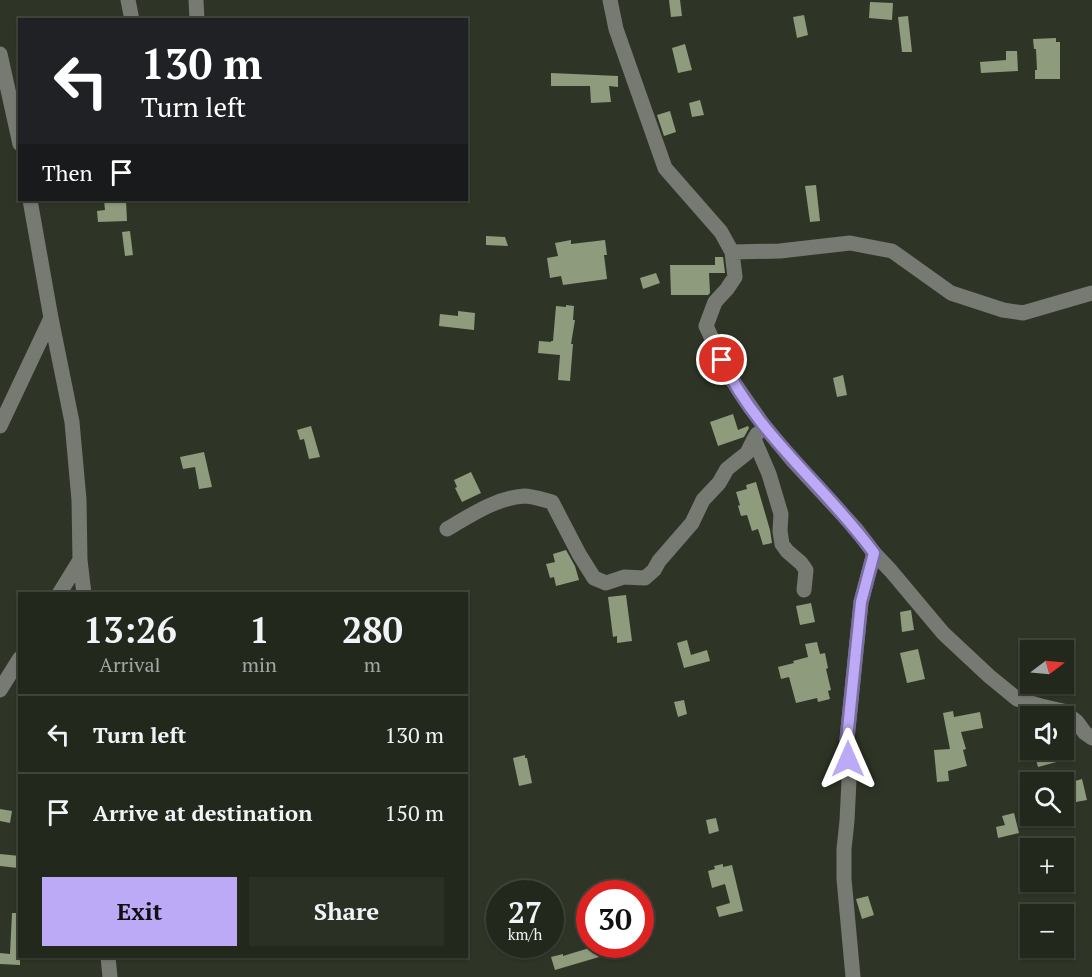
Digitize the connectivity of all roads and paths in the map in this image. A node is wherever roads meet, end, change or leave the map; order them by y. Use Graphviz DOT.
graph roads {
  1 [pos="128,0"];
  2 [pos="196,0"];
  3 [pos="610,0"];
  4 [pos="132,18"];
  5 [pos="197,18"];
  6 [pos="0,54"];
  7 [pos="18,135"];
  8 [pos="30,201"];
  9 [pos="732,252"];
  10 [pos="1092,293"];
  11 [pos="51,318"];
  12 [pos="762,423"];
  13 [pos="0,426"];
  14 [pos="754,439"];
  15 [pos="447,529"];
  16 [pos="874,553"];
  17 [pos="80,560"];
  18 [pos="804,590"];
  19 [pos="60,592"];
  20 [pos="84,592"];
  21 [pos="18,661"];
  22 [pos="0,690"];
  23 [pos="1092,738"];
  24 [pos="108,958"];
  25 [pos="110,977"];
  26 [pos="853,977"];
  1 -- 4 [label="street"];
  2 -- 5 [label="street"];
  3 -- 9 [label="street"];
  6 -- 7 [label="street"];
  8 -- 11 [label="street"];
  9 -- 10 [label="street"];
  9 -- 12 [label="street"];
  11 -- 13 [label="street"];
  11 -- 17 [label="street"];
  12 -- 14 [label="street"];
  12 -- 16 [label="street"];
  14 -- 15 [label="street"];
  14 -- 18 [label="street"];
  16 -- 23 [label="street"];
  16 -- 26 [label="street"];
  17 -- 19 [label="street"];
  17 -- 20 [label="street"];
  21 -- 22 [label="street"];
  24 -- 25 [label="street"];
}
